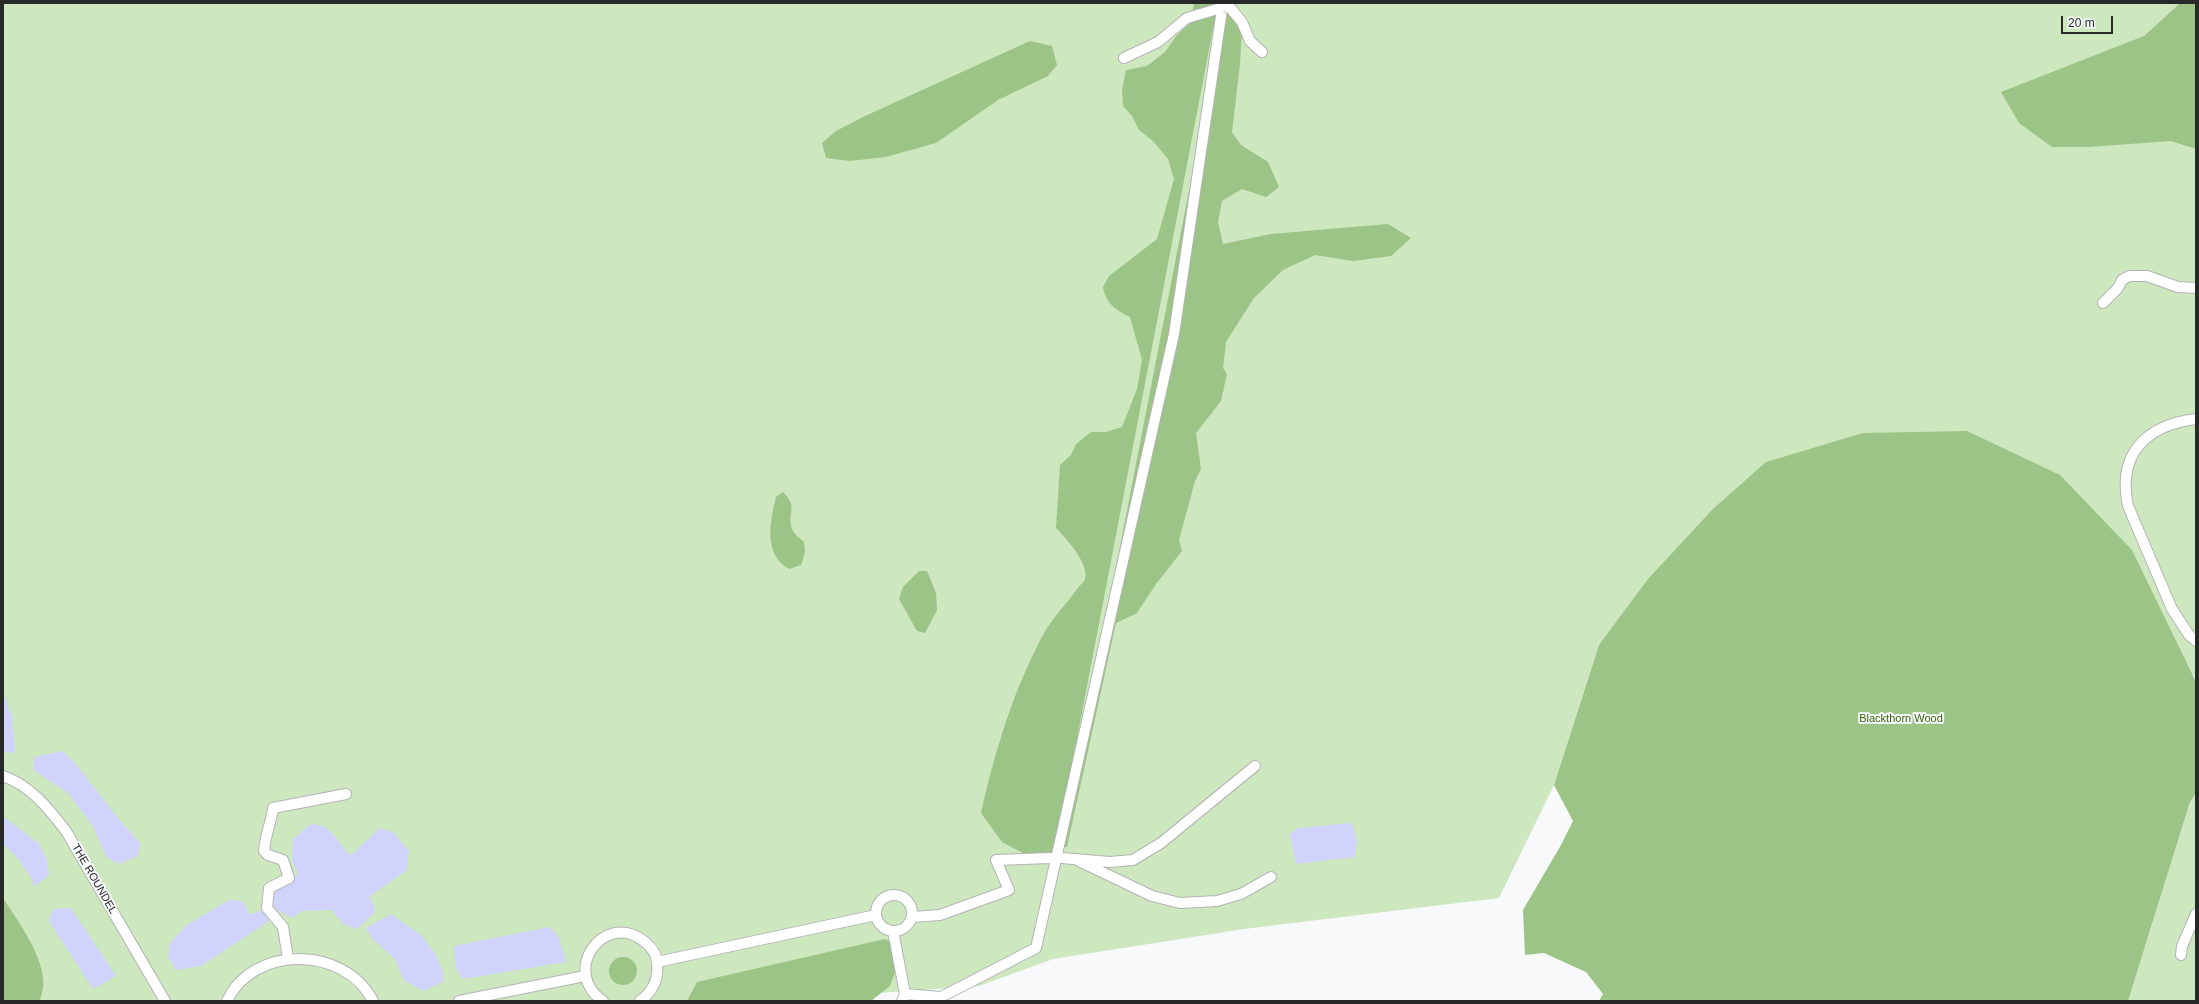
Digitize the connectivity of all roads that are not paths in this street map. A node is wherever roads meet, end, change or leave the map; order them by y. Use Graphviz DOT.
graph roads {
  1 [pos="1222,6"];
  2 [pos="1262,52"];
  3 [pos="1124,58"];
  4 [pos="2196,288"];
  5 [pos="2103,303"];
  6 [pos="2196,419"];
  7 [pos="2196,642"];
  8 [pos="1255,766"];
  9 [pos="3,776"];
  10 [pos="346,794"];
  11 [pos="1050,858"];
  12 [pos="1062,858"];
  13 [pos="1074,858"];
  14 [pos="1271,877"];
  15 [pos="2196,914"];
  16 [pos="876,915"];
  17 [pos="912,917"];
  18 [pos="893,932"];
  19 [pos="2180,955"];
  20 [pos="288,959"];
  21 [pos="657,962"];
  22 [pos="585,976"];
  23 [pos="903,997"];
  24 [pos="228,998"];
  25 [pos="165,1001"];
  26 [pos="218,1001"];
  27 [pos="372,1001"];
  28 [pos="459,1001"];
  29 [pos="603,1001"];
  30 [pos="640,1001"];
  1 -- 2 [label="lane"];
  1 -- 3 [label="lane"];
  1 -- 23 [label="lane"];
  4 -- 5 [label="lane"];
  6 -- 7 [label="lane"];
  8 -- 13 [label="lane"];
  9 -- 25 [label="lane, THE ROUNDEL"];
  10 -- 20 [label="lane"];
  11 -- 17 [label="lane"];
  12 -- 13 [label="lane"];
  13 -- 14 [label="lane"];
  15 -- 19 [label="lane"];
  16 -- 17 [label="lane"];
  16 -- 18 [label="lane"];
  16 -- 21 [label="lane"];
  17 -- 18 [label="lane"];
  18 -- 23 [label="lane"];
  20 -- 24 [label="lane"];
  20 -- 27 [label="lane"];
  21 -- 22 [label="lane"];
  21 -- 30 [label="lane"];
  22 -- 28 [label="lane"];
  22 -- 29 [label="lane"];
  24 -- 26 [label="lane"];
}
